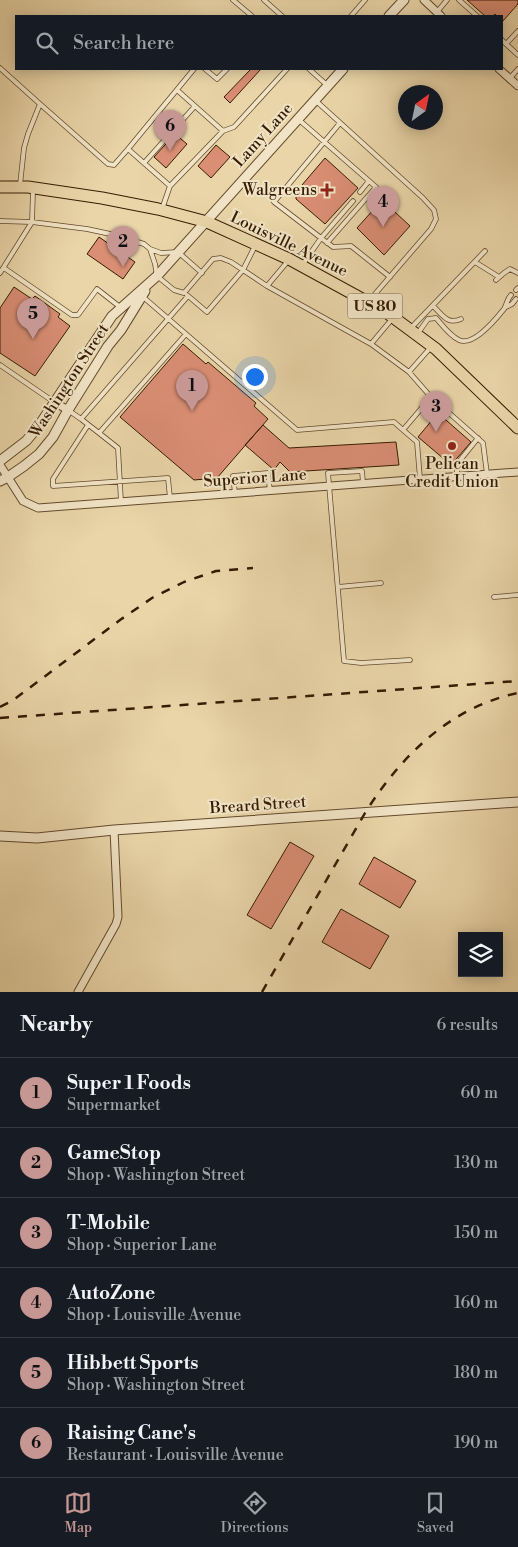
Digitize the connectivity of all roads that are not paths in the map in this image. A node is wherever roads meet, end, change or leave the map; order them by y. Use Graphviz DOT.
graph roads {
  1 [pos="233,0"];
  2 [pos="264,0"];
  3 [pos="366,0"];
  4 [pos="404,0"];
  5 [pos="424,0"];
  6 [pos="448,0"];
  7 [pos="459,0"];
  8 [pos="439,14"];
  9 [pos="251,15"];
  10 [pos="281,15"];
  11 [pos="352,15"];
  12 [pos="390,15"];
  13 [pos="476,15"];
  14 [pos="518,31"];
  15 [pos="503,41"];
  16 [pos="506,44"];
  17 [pos="518,55"];
  18 [pos="0,68"];
  19 [pos="518,69"];
  20 [pos="193,70"];
  21 [pos="206,70"];
  22 [pos="226,70"];
  23 [pos="286,70"];
  24 [pos="310,70"];
  25 [pos="342,70"];
  26 [pos="500,70"];
  27 [pos="510,78"];
  28 [pos="328,86"];
  29 [pos="518,86"];
  30 [pos="177,90"];
  31 [pos="315,100"];
  32 [pos="40,104"];
  33 [pos="195,106"];
  34 [pos="298,119"];
  35 [pos="340,123"];
  36 [pos="222,132"];
  37 [pos="325,142"];
  38 [pos="128,149"];
  39 [pos="144,163"];
  40 [pos="369,181"];
  41 [pos="170,186"];
  42 [pos="0,187"];
  43 [pos="20,187"];
  44 [pos="33,188"];
  45 [pos="360,192"];
  46 [pos="353,201"];
  47 [pos="162,210"];
  48 [pos="0,222"];
  49 [pos="32,222"];
  50 [pos="206,222"];
  51 [pos="321,238"];
  52 [pos="327,243"];
  53 [pos="256,244"];
  54 [pos="150,248"];
  55 [pos="178,252"];
  56 [pos="485,252"];
  57 [pos="213,259"];
  58 [pos="289,259"];
  59 [pos="475,262"];
  60 [pos="217,263"];
  61 [pos="208,266"];
  62 [pos="301,266"];
  63 [pos="4,268"];
  64 [pos="212,269"];
  65 [pos="243,270"];
  66 [pos="0,273"];
  67 [pos="202,273"];
  68 [pos="518,273"];
  69 [pos="231,275"];
  70 [pos="157,276"];
  71 [pos="390,277"];
  72 [pos="236,278"];
  73 [pos="195,280"];
  74 [pos="226,281"];
  75 [pos="149,284"];
  76 [pos="199,284"];
  77 [pos="230,285"];
  78 [pos="190,286"];
  79 [pos="267,286"];
  80 [pos="194,289"];
  81 [pos="186,294"];
  82 [pos="511,295"];
  83 [pos="142,296"];
  84 [pos="213,296"];
  85 [pos="516,299"];
  86 [pos="217,300"];
  87 [pos="208,301"];
  88 [pos="368,302"];
  89 [pos="213,305"];
  90 [pos="433,306"];
  91 [pos="121,307"];
  92 [pos="506,307"];
  93 [pos="393,318"];
  94 [pos="168,319"];
  95 [pos="462,319"];
  96 [pos="413,332"];
  97 [pos="186,334"];
  98 [pos="371,344"];
  99 [pos="432,346"];
  100 [pos="0,365"];
  101 [pos="409,372"];
  102 [pos="431,397"];
  103 [pos="54,402"];
  104 [pos="68,410"];
  105 [pos="81,419"];
  106 [pos="88,424"];
  107 [pos="518,428"];
  108 [pos="403,430"];
  109 [pos="99,433"];
  110 [pos="478,438"];
  111 [pos="0,461"];
  112 [pos="0,465"];
  113 [pos="518,472"];
  114 [pos="486,474"];
  115 [pos="457,476"];
  116 [pos="4,479"];
  117 [pos="420,479"];
  118 [pos="120,482"];
  119 [pos="363,484"];
  120 [pos="329,486"];
  121 [pos="270,491"];
  122 [pos="235,493"];
  123 [pos="170,498"];
  124 [pos="121,502"];
  125 [pos="381,583"];
  126 [pos="338,588"];
  127 [pos="518,595"];
  128 [pos="494,597"];
  129 [pos="410,660"];
  130 [pos="518,802"];
  131 [pos="114,830"];
  132 [pos="0,836"];
  133 [pos="78,992"];
  1 -- 9 [label="lane"];
  2 -- 10 [label="lane"];
  3 -- 11 [label="lane"];
  4 -- 12 [label="street"];
  5 -- 8 [label="street"];
  6 -- 8 [label="lane"];
  7 -- 13 [label="lane"];
  14 -- 16 [label="lane"];
  15 -- 16 [label="lane"];
  16 -- 17 [label="lane"];
  18 -- 32 [label="lane"];
  19 -- 27 [label="lane"];
  20 -- 30 [label="lane"];
  21 -- 22 [label="lane"];
  23 -- 36 [label="lane"];
  24 -- 28 [label="lane"];
  25 -- 28 [label="street, Lamy Lane"];
  26 -- 27 [label="street"];
  27 -- 29 [label="street"];
  28 -- 31 [label="street, Lamy Lane"];
  30 -- 33 [label="lane"];
  30 -- 38 [label="lane"];
  31 -- 34 [label="street, Lamy Lane"];
  31 -- 35 [label="lane"];
  32 -- 38 [label="lane"];
  32 -- 43 [label="lane"];
  33 -- 36 [label="lane"];
  33 -- 39 [label="lane"];
  34 -- 37 [label="lane"];
  34 -- 50 [label="street, Lamy Lane"];
  35 -- 37 [label="lane"];
  35 -- 71 [label="lane"];
  36 -- 41 [label="lane"];
  37 -- 40 [label="lane"];
  37 -- 51 [label="lane"];
  38 -- 39 [label="lane"];
  39 -- 41 [label="lane"];
  40 -- 45 [label="lane"];
  40 -- 52 [label="lane"];
  41 -- 47 [label="lane"];
  42 -- 43 [label="main road, Louisville Avenue / US 80"];
  43 -- 44 [label="main road, Louisville Avenue / US 80"];
  44 -- 47 [label="main road, Louisville Avenue / US 80"];
  44 -- 49 [label="lane"];
  46 -- 51 [label="lane"];
  47 -- 50 [label="main road, Louisville Avenue / US 80"];
  48 -- 49 [label="lane"];
  49 -- 54 [label="lane"];
  49 -- 63 [label="lane"];
  50 -- 53 [label="main road, Louisville Avenue / US 80"];
  50 -- 55 [label="street, Washington Street"];
  51 -- 52 [label="lane"];
  51 -- 62 [label="lane"];
  52 -- 71 [label="lane"];
  53 -- 58 [label="main road, Louisville Avenue / US 80"];
  53 -- 65 [label="lane"];
  54 -- 55 [label="lane"];
  54 -- 70 [label="lane"];
  55 -- 67 [label="lane"];
  55 -- 70 [label="street, Washington Street"];
  56 -- 59 [label="lane"];
  57 -- 60 [label="lane"];
  57 -- 61 [label="lane"];
  57 -- 65 [label="lane"];
  58 -- 62 [label="main road, Louisville Avenue / US 80"];
  58 -- 79 [label="lane"];
  59 -- 68 [label="lane"];
  59 -- 90 [label="lane"];
  61 -- 64 [label="lane"];
  61 -- 67 [label="lane"];
  62 -- 88 [label="main road, Louisville Avenue / US 80"];
  63 -- 66 [label="lane"];
  63 -- 91 [label="lane"];
  65 -- 72 [label="lane"];
  65 -- 79 [label="lane"];
  67 -- 73 [label="lane"];
  69 -- 72 [label="lane"];
  70 -- 75 [label="street, Washington Street"];
  70 -- 81 [label="lane"];
  71 -- 88 [label="lane"];
  72 -- 77 [label="lane"];
  73 -- 76 [label="lane"];
  73 -- 78 [label="lane"];
  74 -- 77 [label="lane"];
  75 -- 83 [label="street, Washington Street"];
  75 -- 91 [label="street, Washington Street"];
  77 -- 86 [label="lane"];
  78 -- 80 [label="lane"];
  78 -- 81 [label="lane"];
  79 -- 98 [label="lane"];
  81 -- 89 [label="lane"];
  81 -- 94 [label="lane"];
  82 -- 92 [label="lane"];
  83 -- 94 [label="lane"];
  83 -- 104 [label="street, Washington Street"];
  84 -- 86 [label="lane"];
  85 -- 92 [label="lane"];
  86 -- 89 [label="lane"];
  87 -- 89 [label="lane"];
  88 -- 93 [label="main road, Louisville Avenue / US 80"];
  90 -- 95 [label="lane"];
  90 -- 96 [label="lane"];
  91 -- 103 [label="street, Washington Street"];
  92 -- 96 [label="lane"];
  93 -- 96 [label="main road, Louisville Avenue / US 80"];
  93 -- 98 [label="lane"];
  94 -- 97 [label="lane"];
  94 -- 105 [label="lane"];
  96 -- 99 [label="main road, Louisville Avenue / US 80"];
  97 -- 108 [label="lane"];
  97 -- 109 [label="lane"];
  98 -- 101 [label="lane"];
  99 -- 101 [label="lane"];
  99 -- 107 [label="main road, Louisville Avenue / US 80"];
  100 -- 103 [label="lane"];
  101 -- 102 [label="lane"];
  102 -- 108 [label="lane"];
  102 -- 110 [label="lane"];
  103 -- 104 [label="street"];
  103 -- 111 [label="street, Washington Street"];
  104 -- 105 [label="lane"];
  104 -- 116 [label="street, Washington Street"];
  105 -- 106 [label="lane"];
  106 -- 109 [label="lane"];
  106 -- 118 [label="lane"];
  108 -- 117 [label="lane"];
  109 -- 118 [label="lane"];
  110 -- 114 [label="lane"];
  110 -- 115 [label="lane"];
  112 -- 116 [label="street, Superior Lane"];
  113 -- 114 [label="street, Superior Lane"];
  114 -- 115 [label="street, Superior Lane"];
  115 -- 117 [label="street, Superior Lane"];
  116 -- 124 [label="street, Superior Lane"];
  117 -- 119 [label="street, Superior Lane"];
  118 -- 123 [label="lane"];
  118 -- 124 [label="lane"];
  119 -- 120 [label="street, Superior Lane"];
  119 -- 120 [label="lane"];
  120 -- 121 [label="street, Superior Lane"];
  120 -- 126 [label="lane"];
  121 -- 122 [label="street, Superior Lane"];
  121 -- 122 [label="lane"];
  122 -- 123 [label="street, Superior Lane"];
  123 -- 124 [label="street, Superior Lane"];
  125 -- 126 [label="lane"];
  126 -- 129 [label="lane"];
  127 -- 128 [label="lane"];
  130 -- 131 [label="street, Breard Street"];
  131 -- 132 [label="street, Breard Street"];
  131 -- 133 [label="street"];
}
